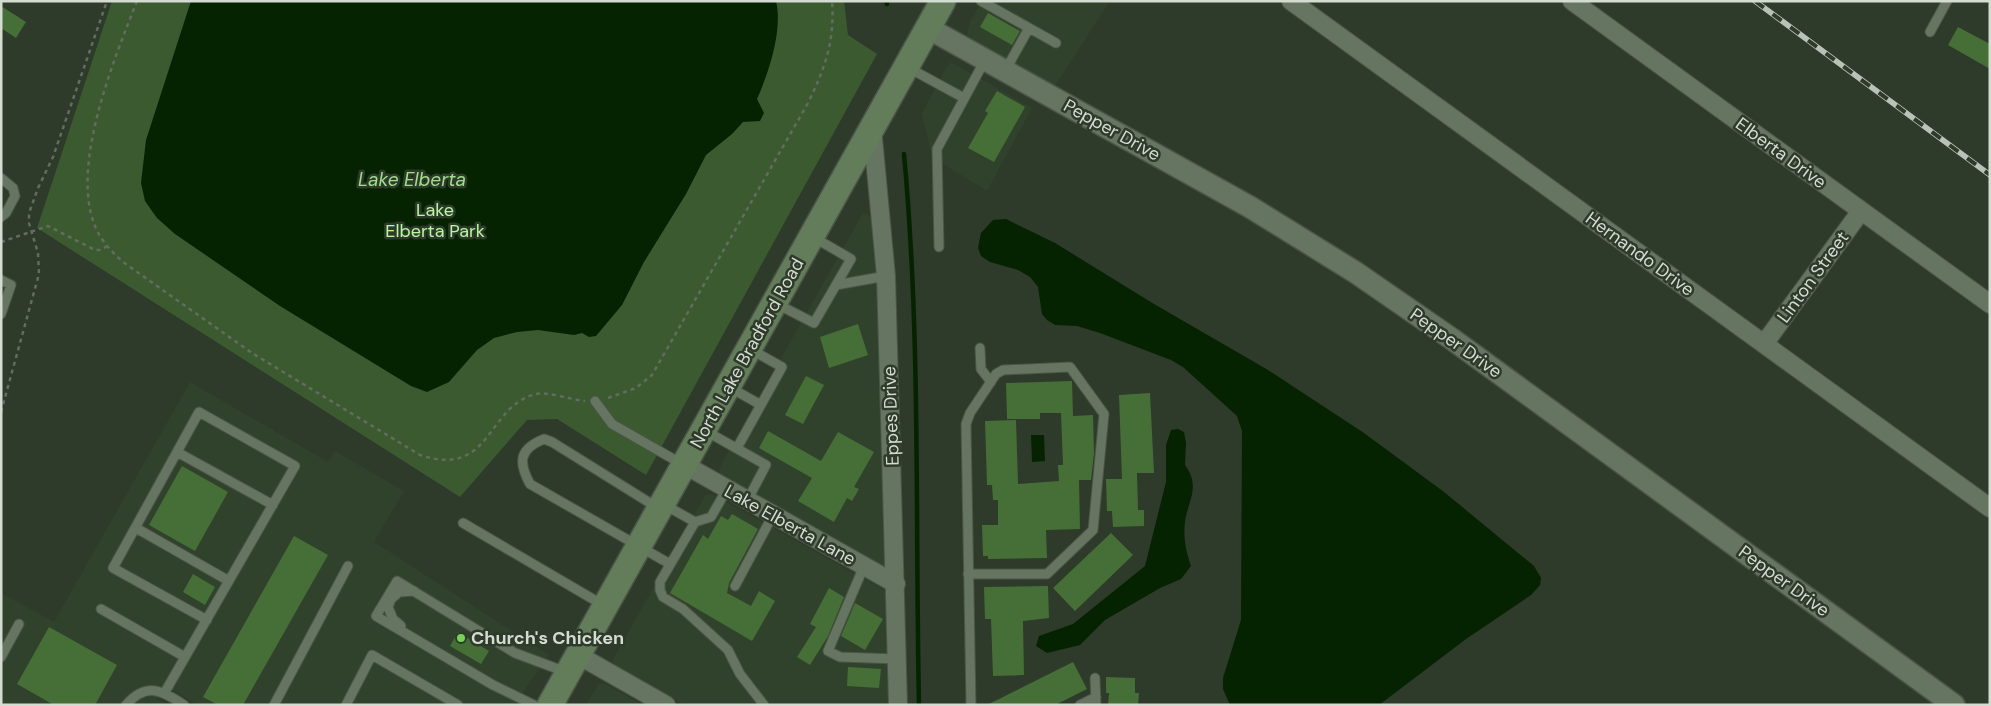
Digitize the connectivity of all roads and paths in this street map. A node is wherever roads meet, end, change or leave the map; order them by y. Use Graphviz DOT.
graph roads {
  1 [pos="107,1"];
  2 [pos="137,1"];
  3 [pos="832,1"];
  4 [pos="943,1"];
  5 [pos="982,1"];
  6 [pos="1291,1"];
  7 [pos="1572,1"];
  8 [pos="1947,1"];
  9 [pos="928,28"];
  10 [pos="1029,28"];
  11 [pos="1930,32"];
  12 [pos="1056,44"];
  13 [pos="985,60"];
  14 [pos="906,66"];
  15 [pos="1005,71"];
  16 [pos="964,98"];
  17 [pos="872,127"];
  18 [pos="1,178"];
  19 [pos="1861,211"];
  20 [pos="1,217"];
  21 [pos="32,231"];
  22 [pos="812,236"];
  23 [pos="1,242"];
  24 [pos="107,246"];
  25 [pos="939,247"];
  26 [pos="886,276"];
  27 [pos="1,280"];
  28 [pos="836,285"];
  29 [pos="775,303"];
  30 [pos="1990,304"];
  31 [pos="1,314"];
  32 [pos="1764,344"];
  33 [pos="980,348"];
  34 [pos="749,349"];
  35 [pos="991,382"];
  36 [pos="728,387"];
  37 [pos="595,401"];
  38 [pos="761,405"];
  39 [pos="1,412"];
  40 [pos="704,430"];
  41 [pos="737,448"];
  42 [pos="177,452"];
  43 [pos="685,465"];
  44 [pos="727,489"];
  45 [pos="747,501"];
  46 [pos="273,505"];
  47 [pos="662,507"];
  48 [pos="1990,508"];
  49 [pos="773,515"];
  50 [pos="694,522"];
  51 [pos="463,523"];
  52 [pos="136,528"];
  53 [pos="639,546"];
  54 [pos="670,564"];
  55 [pos="348,566"];
  56 [pos="864,566"];
  57 [pos="968,574"];
  58 [pos="229,580"];
  59 [pos="896,584"];
  60 [pos="735,586"];
  61 [pos="414,591"];
  62 [pos="605,607"];
  63 [pos="101,609"];
  64 [pos="206,620"];
  65 [pos="19,624"];
  66 [pos="1,656"];
  67 [pos="186,657"];
  68 [pos="897,659"];
  69 [pos="573,664"];
  70 [pos="1095,678"];
  71 [pos="484,680"];
  72 [pos="165,692"];
  73 [pos="1096,701"];
  74 [pos="347,704"];
  75 [pos="126,705"];
  76 [pos="184,705"];
  77 [pos="274,705"];
  78 [pos="458,705"];
  79 [pos="534,705"];
  80 [pos="550,705"];
  81 [pos="666,705"];
  82 [pos="764,705"];
  83 [pos="898,705"];
  84 [pos="971,705"];
  85 [pos="1080,705"];
  86 [pos="1954,705"];
  1 -- 21 [label="path"];
  2 -- 24 [label="path"];
  3 -- 37 [label="path"];
  4 -- 9 [label="main road, North Lake Bradford Road"];
  5 -- 10 [label="lane"];
  6 -- 32 [label="street, Hernando Drive"];
  7 -- 19 [label="street, Elberta Drive"];
  8 -- 11 [label="lane"];
  9 -- 13 [label="street, Pepper Drive"];
  9 -- 14 [label="main road, North Lake Bradford Road"];
  10 -- 12 [label="lane"];
  10 -- 15 [label="lane"];
  13 -- 15 [label="street, Pepper Drive"];
  13 -- 16 [label="lane"];
  14 -- 16 [label="lane"];
  14 -- 17 [label="main road, North Lake Bradford Road"];
  15 -- 86 [label="street, Pepper Drive"];
  16 -- 25 [label="lane"];
  17 -- 22 [label="main road, North Lake Bradford Road"];
  17 -- 26 [label="street, Eppes Drive"];
  18 -- 20 [label="lane"];
  19 -- 30 [label="street, Elberta Drive"];
  19 -- 32 [label="street, Linton Street"];
  21 -- 23 [label="path"];
  21 -- 24 [label="path"];
  21 -- 39 [label="path"];
  22 -- 28 [label="lane"];
  22 -- 29 [label="main road, North Lake Bradford Road"];
  24 -- 37 [label="path"];
  26 -- 28 [label="lane"];
  26 -- 59 [label="street, Eppes Drive"];
  27 -- 31 [label="lane"];
  28 -- 29 [label="lane"];
  29 -- 34 [label="main road, North Lake Bradford Road"];
  32 -- 48 [label="street, Hernando Drive"];
  33 -- 35 [label="lane"];
  34 -- 36 [label="main road, North Lake Bradford Road"];
  34 -- 38 [label="lane"];
  35 -- 57 [label="lane"];
  35 -- 57 [label="lane"];
  36 -- 38 [label="lane"];
  36 -- 40 [label="main road, North Lake Bradford Road"];
  37 -- 43 [label="lane"];
  38 -- 41 [label="lane"];
  40 -- 41 [label="lane"];
  40 -- 43 [label="main road, North Lake Bradford Road"];
  41 -- 45 [label="lane"];
  42 -- 46 [label="lane"];
  42 -- 46 [label="lane"];
  42 -- 52 [label="lane"];
  43 -- 44 [label="street, Lake Elberta Lane"];
  43 -- 47 [label="main road, North Lake Bradford Road"];
  44 -- 45 [label="street, Lake Elberta Lane"];
  44 -- 50 [label="lane"];
  45 -- 49 [label="street, Lake Elberta Lane"];
  46 -- 58 [label="lane"];
  47 -- 50 [label="lane"];
  47 -- 53 [label="main road, North Lake Bradford Road"];
  47 -- 53 [label="lane"];
  49 -- 56 [label="street, Lake Elberta Lane"];
  49 -- 60 [label="lane"];
  50 -- 54 [label="lane"];
  51 -- 62 [label="lane"];
  52 -- 58 [label="lane"];
  52 -- 64 [label="lane"];
  53 -- 54 [label="lane"];
  53 -- 62 [label="main road, North Lake Bradford Road"];
  54 -- 82 [label="lane"];
  55 -- 77 [label="lane"];
  56 -- 59 [label="street, Lake Elberta Lane"];
  56 -- 68 [label="lane"];
  57 -- 84 [label="lane"];
  58 -- 64 [label="lane"];
  59 -- 68 [label="street, Eppes Drive"];
  61 -- 69 [label="lane"];
  61 -- 71 [label="lane"];
  61 -- 71 [label="lane"];
  62 -- 69 [label="main road, North Lake Bradford Road"];
  63 -- 67 [label="lane"];
  64 -- 67 [label="lane"];
  65 -- 66 [label="lane"];
  67 -- 72 [label="lane"];
  68 -- 83 [label="street, Eppes Drive"];
  69 -- 80 [label="main road, North Lake Bradford Road"];
  69 -- 81 [label="street"];
  70 -- 73 [label="lane"];
  71 -- 79 [label="lane"];
  72 -- 75 [label="lane"];
  72 -- 76 [label="lane"];
  73 -- 85 [label="lane"];
  74 -- 78 [label="lane"];
}
